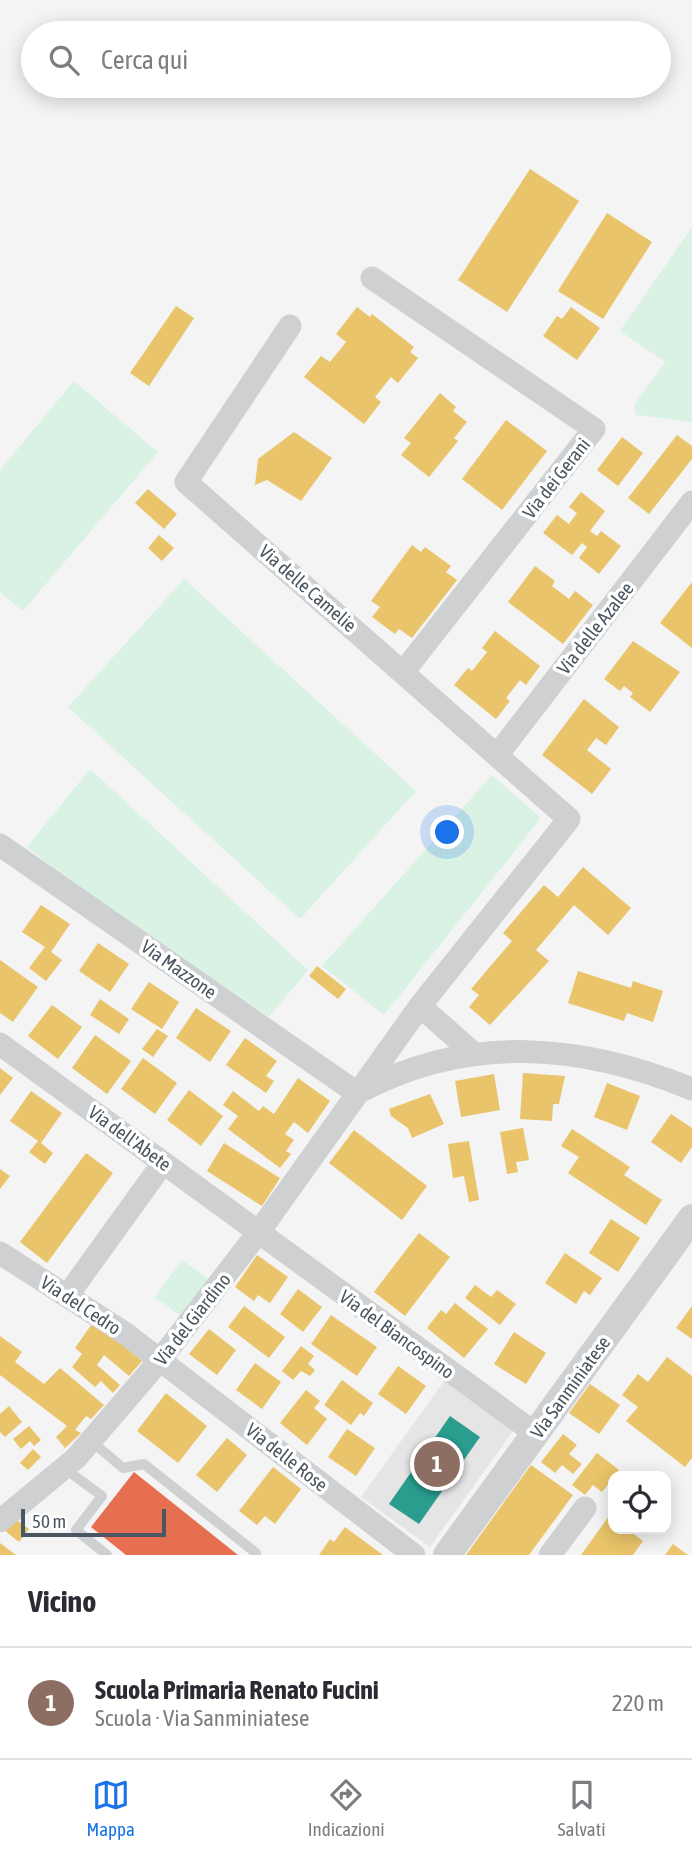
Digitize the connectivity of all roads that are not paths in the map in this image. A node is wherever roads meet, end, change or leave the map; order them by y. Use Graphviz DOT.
graph roads {
  1 [pos="372,278"];
  2 [pos="290,326"];
  3 [pos="692,502"];
  4 [pos="404,671"];
  5 [pos="498,754"];
  6 [pos="569,819"];
  7 [pos="0,845"];
  8 [pos="421,1006"];
  9 [pos="0,1044"];
  10 [pos="472,1052"];
  11 [pos="692,1089"];
  12 [pos="358,1093"];
  13 [pos="163,1163"];
  14 [pos="692,1218"];
  15 [pos="258,1233"];
  16 [pos="0,1253"];
  17 [pos="67,1296"];
  18 [pos="160,1360"];
  19 [pos="536,1434"];
  20 [pos="91,1441"];
  21 [pos="64,1468"];
  22 [pos="585,1508"];
  23 [pos="0,1521"];
  24 [pos="107,1555"];
  25 [pos="254,1555"];
  26 [pos="414,1555"];
  27 [pos="447,1555"];
  28 [pos="550,1555"];
  1 -- 4 [label="street, Via dei Gerani"];
  2 -- 4 [label="street, Via delle Camelie"];
  3 -- 5 [label="street, Via delle Azalee"];
  4 -- 5 [label="street, Via delle Camelie"];
  5 -- 6 [label="street, Via delle Camelie"];
  6 -- 8 [label="street, Via del Giardino"];
  7 -- 12 [label="street, Via Mazzone"];
  8 -- 10 [label="street"];
  8 -- 12 [label="street, Via del Giardino"];
  9 -- 13 [label="street, Via dell'Abete"];
  10 -- 11 [label="street, Via del Giardino"];
  10 -- 12 [label="street, Via del Giardino"];
  12 -- 15 [label="street, Via del Giardino"];
  13 -- 15 [label="street, Via dell'Abete"];
  13 -- 17 [label="street"];
  14 -- 19 [label="street, Via Sanminiatese"];
  15 -- 18 [label="street, Via del Giardino"];
  15 -- 19 [label="street, Via del Biancospino"];
  16 -- 17 [label="street, Via del Cedro"];
  17 -- 18 [label="street, Via del Cedro"];
  18 -- 20 [label="street, Via del Giardino"];
  18 -- 26 [label="street, Via delle Rose"];
  19 -- 27 [label="street, Via Sanminiatese"];
  20 -- 21 [label="street, Via del Giardino"];
  20 -- 25 [label="lane"];
  21 -- 23 [label="street, Via del Giardino"];
  21 -- 24 [label="lane"];
  22 -- 28 [label="street"];
}
